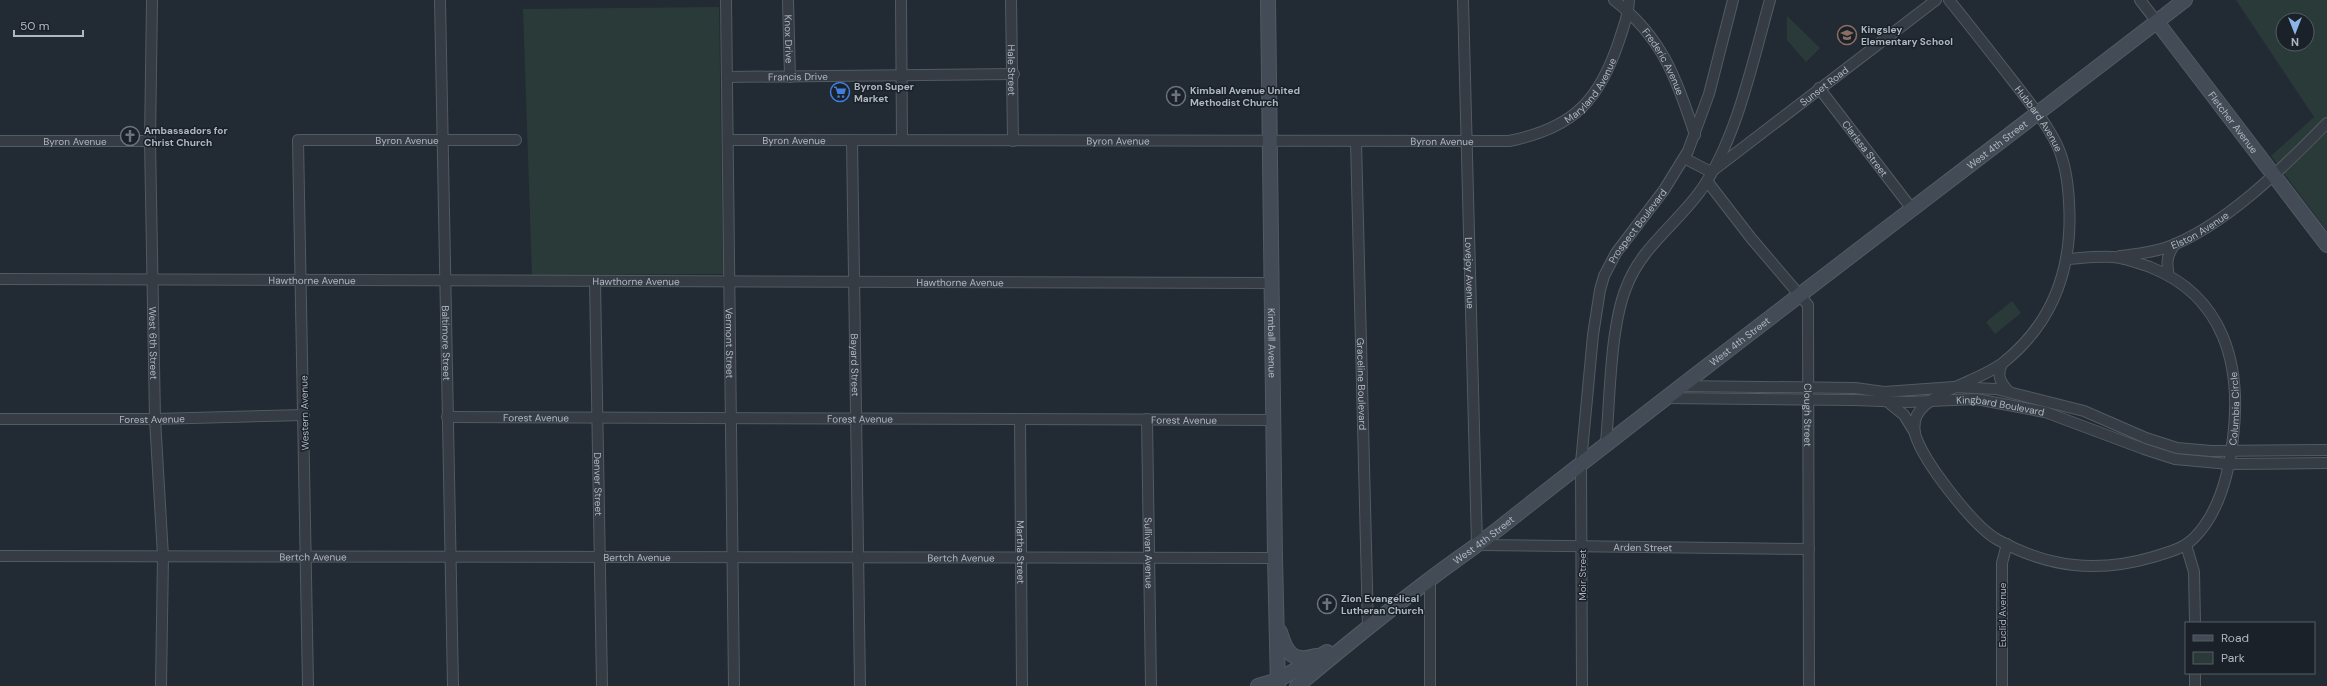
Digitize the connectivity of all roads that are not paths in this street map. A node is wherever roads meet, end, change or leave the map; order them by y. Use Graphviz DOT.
graph roads {
  1 [pos="152,0"];
  2 [pos="440,0"];
  3 [pos="726,0"];
  4 [pos="788,0"];
  5 [pos="901,0"];
  6 [pos="1011,0"];
  7 [pos="1268,0"];
  8 [pos="1463,0"];
  9 [pos="1614,0"];
  10 [pos="1629,0"];
  11 [pos="1733,0"];
  12 [pos="1770,0"];
  13 [pos="1936,0"];
  14 [pos="1949,0"];
  15 [pos="2140,0"];
  16 [pos="2185,0"];
  17 [pos="1629,11"];
  18 [pos="2157,22"];
  19 [pos="1014,74"];
  20 [pos="901,76"];
  21 [pos="727,77"];
  22 [pos="790,77"];
  23 [pos="1819,88"];
  24 [pos="2038,113"];
  25 [pos="2327,123"];
  26 [pos="1695,135"];
  27 [pos="443,139"];
  28 [pos="298,140"];
  29 [pos="516,140"];
  30 [pos="728,140"];
  31 [pos="852,140"];
  32 [pos="902,140"];
  33 [pos="0,141"];
  34 [pos="150,141"];
  35 [pos="1013,141"];
  36 [pos="1356,141"];
  37 [pos="1465,141"];
  38 [pos="1509,141"];
  39 [pos="1270,142"];
  40 [pos="1684,158"];
  41 [pos="1710,175"];
  42 [pos="2275,176"];
  43 [pos="1912,209"];
  44 [pos="2175,244"];
  45 [pos="2327,245"];
  46 [pos="2112,257"];
  47 [pos="2068,259"];
  48 [pos="2170,276"];
  49 [pos="0,279"];
  50 [pos="153,280"];
  51 [pos="302,280"];
  52 [pos="444,280"];
  53 [pos="595,281"];
  54 [pos="729,282"];
  55 [pos="854,282"];
  56 [pos="1272,283"];
  57 [pos="1800,296"];
  58 [pos="2002,364"];
  59 [pos="1680,386"];
  60 [pos="1809,387"];
  61 [pos="1954,387"];
  62 [pos="2009,392"];
  63 [pos="1664,398"];
  64 [pos="1809,399"];
  65 [pos="1930,401"];
  66 [pos="1888,402"];
  67 [pos="304,415"];
  68 [pos="447,417"];
  69 [pos="598,418"];
  70 [pos="731,418"];
  71 [pos="857,418"];
  72 [pos="0,419"];
  73 [pos="155,419"];
  74 [pos="1020,419"];
  75 [pos="1146,419"];
  76 [pos="1273,420"];
  77 [pos="1915,433"];
  78 [pos="1606,443"];
  79 [pos="2327,450"];
  80 [pos="2232,452"];
  81 [pos="1581,463"];
  82 [pos="2327,463"];
  83 [pos="2229,464"];
  84 [pos="2007,544"];
  85 [pos="1477,545"];
  86 [pos="2186,545"];
  87 [pos="1582,548"];
  88 [pos="1809,549"];
  89 [pos="0,556"];
  90 [pos="163,556"];
  91 [pos="306,557"];
  92 [pos="450,557"];
  93 [pos="600,557"];
  94 [pos="732,557"];
  95 [pos="859,558"];
  96 [pos="1021,558"];
  97 [pos="1149,558"];
  98 [pos="1275,558"];
  99 [pos="1430,579"];
  100 [pos="1277,618"];
  101 [pos="2195,622"];
  102 [pos="1368,627"];
  103 [pos="1326,653"];
  104 [pos="2195,674"];
  105 [pos="1278,683"];
  106 [pos="161,686"];
  107 [pos="308,686"];
  108 [pos="453,686"];
  109 [pos="602,686"];
  110 [pos="734,686"];
  111 [pos="860,686"];
  112 [pos="1022,686"];
  113 [pos="1151,686"];
  114 [pos="1258,686"];
  115 [pos="1297,686"];
  116 [pos="1430,686"];
  117 [pos="1582,686"];
  118 [pos="1810,686"];
  119 [pos="2002,686"];
  120 [pos="2195,686"];
  1 -- 34 [label="street, West 6th Street"];
  2 -- 27 [label="street, Baltimore Street"];
  3 -- 21 [label="street, Vermont Street"];
  4 -- 22 [label="street, Knox Drive"];
  5 -- 20 [label="street"];
  6 -- 19 [label="street, Hale Street"];
  7 -- 39 [label="main road, Kimball Avenue"];
  8 -- 37 [label="street, Lovejoy Avenue"];
  9 -- 17 [label="street, Frederic Avenue"];
  10 -- 17 [label="street, Maryland Avenue"];
  11 -- 26 [label="street, Prospect Boulevard"];
  12 -- 41 [label="street"];
  13 -- 23 [label="street, Sunset Road"];
  14 -- 24 [label="street, Hubbard Avenue"];
  15 -- 18 [label="street, Fletcher Avenue"];
  16 -- 18 [label="main road, West 4th Street"];
  17 -- 26 [label="street, Frederic Avenue"];
  17 -- 38 [label="street, Maryland Avenue"];
  18 -- 24 [label="main road, West 4th Street"];
  18 -- 42 [label="main road, Fletcher Avenue"];
  19 -- 20 [label="street, Francis Drive"];
  19 -- 35 [label="street, Hale Street"];
  20 -- 22 [label="street, Francis Drive"];
  20 -- 32 [label="street"];
  21 -- 22 [label="street, Francis Drive"];
  21 -- 30 [label="street, Vermont Street"];
  23 -- 41 [label="street, Sunset Road"];
  23 -- 43 [label="street, Clarissa Street"];
  24 -- 43 [label="main road, West 4th Street"];
  24 -- 47 [label="street, Hubbard Avenue"];
  25 -- 42 [label="street, Elston Avenue"];
  26 -- 40 [label="street, Prospect Boulevard"];
  27 -- 28 [label="street, Byron Avenue"];
  27 -- 29 [label="street, Byron Avenue"];
  27 -- 52 [label="street, Baltimore Street"];
  28 -- 51 [label="street, Western Avenue"];
  30 -- 31 [label="street, Byron Avenue"];
  30 -- 54 [label="street, Vermont Street"];
  31 -- 32 [label="street, Byron Avenue"];
  31 -- 55 [label="street, Bayard Street"];
  32 -- 35 [label="street, Byron Avenue"];
  33 -- 34 [label="street, Byron Avenue"];
  34 -- 50 [label="street, West 6th Street"];
  35 -- 39 [label="street, Byron Avenue"];
  36 -- 37 [label="street, Byron Avenue"];
  36 -- 39 [label="street, Byron Avenue"];
  36 -- 102 [label="street, Graceline Boulevard"];
  37 -- 38 [label="street, Byron Avenue"];
  37 -- 85 [label="street, Lovejoy Avenue"];
  39 -- 56 [label="main road, Kimball Avenue"];
  40 -- 41 [label="street"];
  40 -- 81 [label="street, Prospect Boulevard"];
  41 -- 57 [label="street, Clough Street"];
  41 -- 78 [label="street"];
  42 -- 44 [label="street, Elston Avenue"];
  42 -- 45 [label="main road, Fletcher Avenue"];
  43 -- 57 [label="main road, West 4th Street"];
  44 -- 46 [label="street, Elston Avenue"];
  44 -- 48 [label="street"];
  46 -- 47 [label="street, Columbia Circle"];
  46 -- 48 [label="street, Columbia Circle"];
  47 -- 58 [label="street"];
  48 -- 80 [label="street, Columbia Circle"];
  49 -- 50 [label="street, Hawthorne Avenue"];
  50 -- 51 [label="street, Hawthorne Avenue"];
  50 -- 73 [label="street, West 6th Street"];
  51 -- 52 [label="street, Hawthorne Avenue"];
  51 -- 67 [label="street, Western Avenue"];
  52 -- 53 [label="street, Hawthorne Avenue"];
  52 -- 68 [label="street, Baltimore Street"];
  53 -- 54 [label="street, Hawthorne Avenue"];
  53 -- 69 [label="street, Denver Street"];
  54 -- 55 [label="street, Hawthorne Avenue"];
  54 -- 70 [label="street, Vermont Street"];
  55 -- 56 [label="street, Hawthorne Avenue"];
  55 -- 71 [label="street, Bayard Street"];
  56 -- 76 [label="main road, Kimball Avenue"];
  57 -- 59 [label="main road, West 4th Street"];
  57 -- 60 [label="street, Clough Street"];
  58 -- 61 [label="street"];
  58 -- 62 [label="street"];
  59 -- 60 [label="street, Kingbard Boulevard"];
  59 -- 63 [label="main road, West 4th Street"];
  60 -- 61 [label="street, Kingbard Boulevard"];
  60 -- 64 [label="street, Clough Street"];
  61 -- 62 [label="street, Kingbard Boulevard"];
  61 -- 65 [label="street"];
  62 -- 80 [label="street, Kingbard Boulevard"];
  63 -- 64 [label="street, Kingbard Boulevard"];
  63 -- 78 [label="main road, West 4th Street"];
  64 -- 66 [label="street, Kingbard Boulevard"];
  64 -- 88 [label="street, Clough Street"];
  65 -- 66 [label="street, Kingbard Boulevard"];
  65 -- 77 [label="street"];
  65 -- 83 [label="street, Kingbard Boulevard"];
  66 -- 77 [label="street, Columbia Circle"];
  67 -- 73 [label="street, Forest Avenue"];
  67 -- 91 [label="street, Western Avenue"];
  68 -- 69 [label="street, Forest Avenue"];
  68 -- 92 [label="street, Baltimore Street"];
  69 -- 70 [label="street, Forest Avenue"];
  69 -- 93 [label="street, Denver Street"];
  70 -- 71 [label="street, Forest Avenue"];
  70 -- 94 [label="street, Vermont Street"];
  71 -- 74 [label="street, Forest Avenue"];
  71 -- 95 [label="street, Bayard Street"];
  72 -- 73 [label="street, Forest Avenue"];
  73 -- 90 [label="street, West 6th Street"];
  74 -- 75 [label="street, Forest Avenue"];
  74 -- 96 [label="street, Martha Street"];
  75 -- 76 [label="street, Forest Avenue"];
  75 -- 97 [label="street, Sullivan Avenue"];
  76 -- 98 [label="main road, Kimball Avenue"];
  77 -- 84 [label="street, Columbia Circle"];
  78 -- 81 [label="main road, West 4th Street"];
  79 -- 80 [label="street, Kingbard Boulevard"];
  80 -- 83 [label="street, Columbia Circle"];
  81 -- 85 [label="main road, West 4th Street"];
  81 -- 87 [label="street, Moir Street"];
  82 -- 83 [label="street, Kingbard Boulevard"];
  83 -- 86 [label="street, Columbia Circle"];
  84 -- 86 [label="street, Columbia Circle"];
  84 -- 119 [label="street, Euclid Avenue"];
  85 -- 87 [label="street, Arden Street"];
  85 -- 99 [label="main road, West 4th Street"];
  86 -- 101 [label="street"];
  87 -- 88 [label="street, Arden Street"];
  87 -- 117 [label="street, Moir Street"];
  88 -- 118 [label="street, Clough Street"];
  89 -- 90 [label="street, Bertch Avenue"];
  90 -- 91 [label="street, Bertch Avenue"];
  90 -- 106 [label="street, West 6th Street"];
  91 -- 92 [label="street, Bertch Avenue"];
  91 -- 107 [label="street, Western Avenue"];
  92 -- 93 [label="street, Bertch Avenue"];
  92 -- 108 [label="street, Baltimore Street"];
  93 -- 94 [label="street, Bertch Avenue"];
  93 -- 109 [label="street, Denver Street"];
  94 -- 95 [label="street, Bertch Avenue"];
  94 -- 110 [label="street, Vermont Street"];
  95 -- 96 [label="street, Bertch Avenue"];
  95 -- 111 [label="street, Bayard Street"];
  96 -- 97 [label="street, Bertch Avenue"];
  96 -- 112 [label="street, Martha Street"];
  97 -- 98 [label="street, Bertch Avenue"];
  97 -- 113 [label="street, Sullivan Avenue"];
  98 -- 100 [label="main road, Kimball Avenue"];
  99 -- 102 [label="main road, West 4th Street"];
  99 -- 116 [label="street"];
  100 -- 103 [label="main road"];
  100 -- 105 [label="main road, Kimball Avenue"];
  102 -- 103 [label="main road"];
  102 -- 115 [label="main road, West 4th Street"];
  103 -- 105 [label="main road"];
  104 -- 120 [label="street"];
  105 -- 114 [label="main road"];
}
